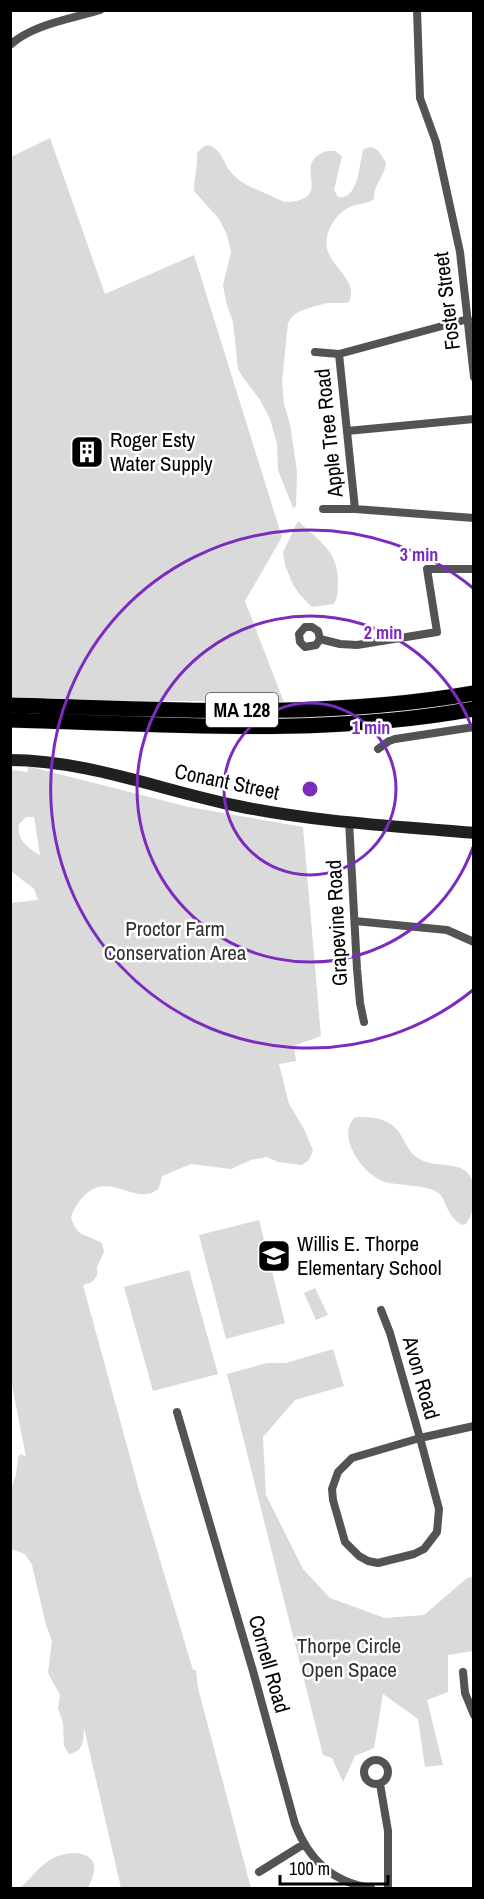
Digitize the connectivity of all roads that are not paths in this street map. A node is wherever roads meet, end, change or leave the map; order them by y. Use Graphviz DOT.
graph roads {
  1 [pos="100,10"];
  2 [pos="417,10"];
  3 [pos="10,45"];
  4 [pos="468,320"];
  5 [pos="471,335"];
  6 [pos="315,352"];
  7 [pos="339,354"];
  8 [pos="474,377"];
  9 [pos="474,419"];
  10 [pos="347,431"];
  11 [pos="323,509"];
  12 [pos="355,509"];
  13 [pos="474,518"];
  14 [pos="474,569"];
  15 [pos="320,639"];
  16 [pos="474,693"];
  17 [pos="10,705"];
  18 [pos="474,709"];
  19 [pos="10,720"];
  20 [pos="474,727"];
  21 [pos="378,749"];
  22 [pos="10,760"];
  23 [pos="349,821"];
  24 [pos="474,833"];
  25 [pos="355,921"];
  26 [pos="474,942"];
  27 [pos="364,1022"];
  28 [pos="381,1310"];
  29 [pos="177,1412"];
  30 [pos="474,1426"];
  31 [pos="420,1438"];
  32 [pos="463,1672"];
  33 [pos="474,1715"];
  34 [pos="380,1784"];
  35 [pos="304,1844"];
  36 [pos="259,1872"];
  37 [pos="371,1888"];
  38 [pos="388,1888"];
  1 -- 3 [label="street"];
  2 -- 4 [label="street, Foster Street"];
  4 -- 5 [label="street, Foster Street"];
  4 -- 7 [label="street"];
  5 -- 8 [label="street, Foster Street"];
  6 -- 7 [label="street"];
  7 -- 10 [label="street, Apple Tree Road"];
  9 -- 10 [label="street"];
  10 -- 12 [label="street, Apple Tree Road"];
  11 -- 12 [label="street"];
  12 -- 13 [label="street"];
  14 -- 15 [label="street"];
  16 -- 17 [label="highway, MA 128"];
  18 -- 19 [label="highway, MA 128"];
  20 -- 21 [label="street"];
  22 -- 23 [label="main road, Conant Street"];
  23 -- 24 [label="main road, Conant Street"];
  23 -- 25 [label="street, Grapevine Road"];
  25 -- 26 [label="street"];
  25 -- 27 [label="street, Grapevine Road"];
  28 -- 31 [label="street, Avon Road"];
  29 -- 35 [label="street, Cornell Road"];
  30 -- 31 [label="street, Avon Road"];
  31 -- 31 [label="street"];
  32 -- 33 [label="street"];
  34 -- 38 [label="street"];
  35 -- 36 [label="street"];
  35 -- 37 [label="street, Cornell Road"];
}
